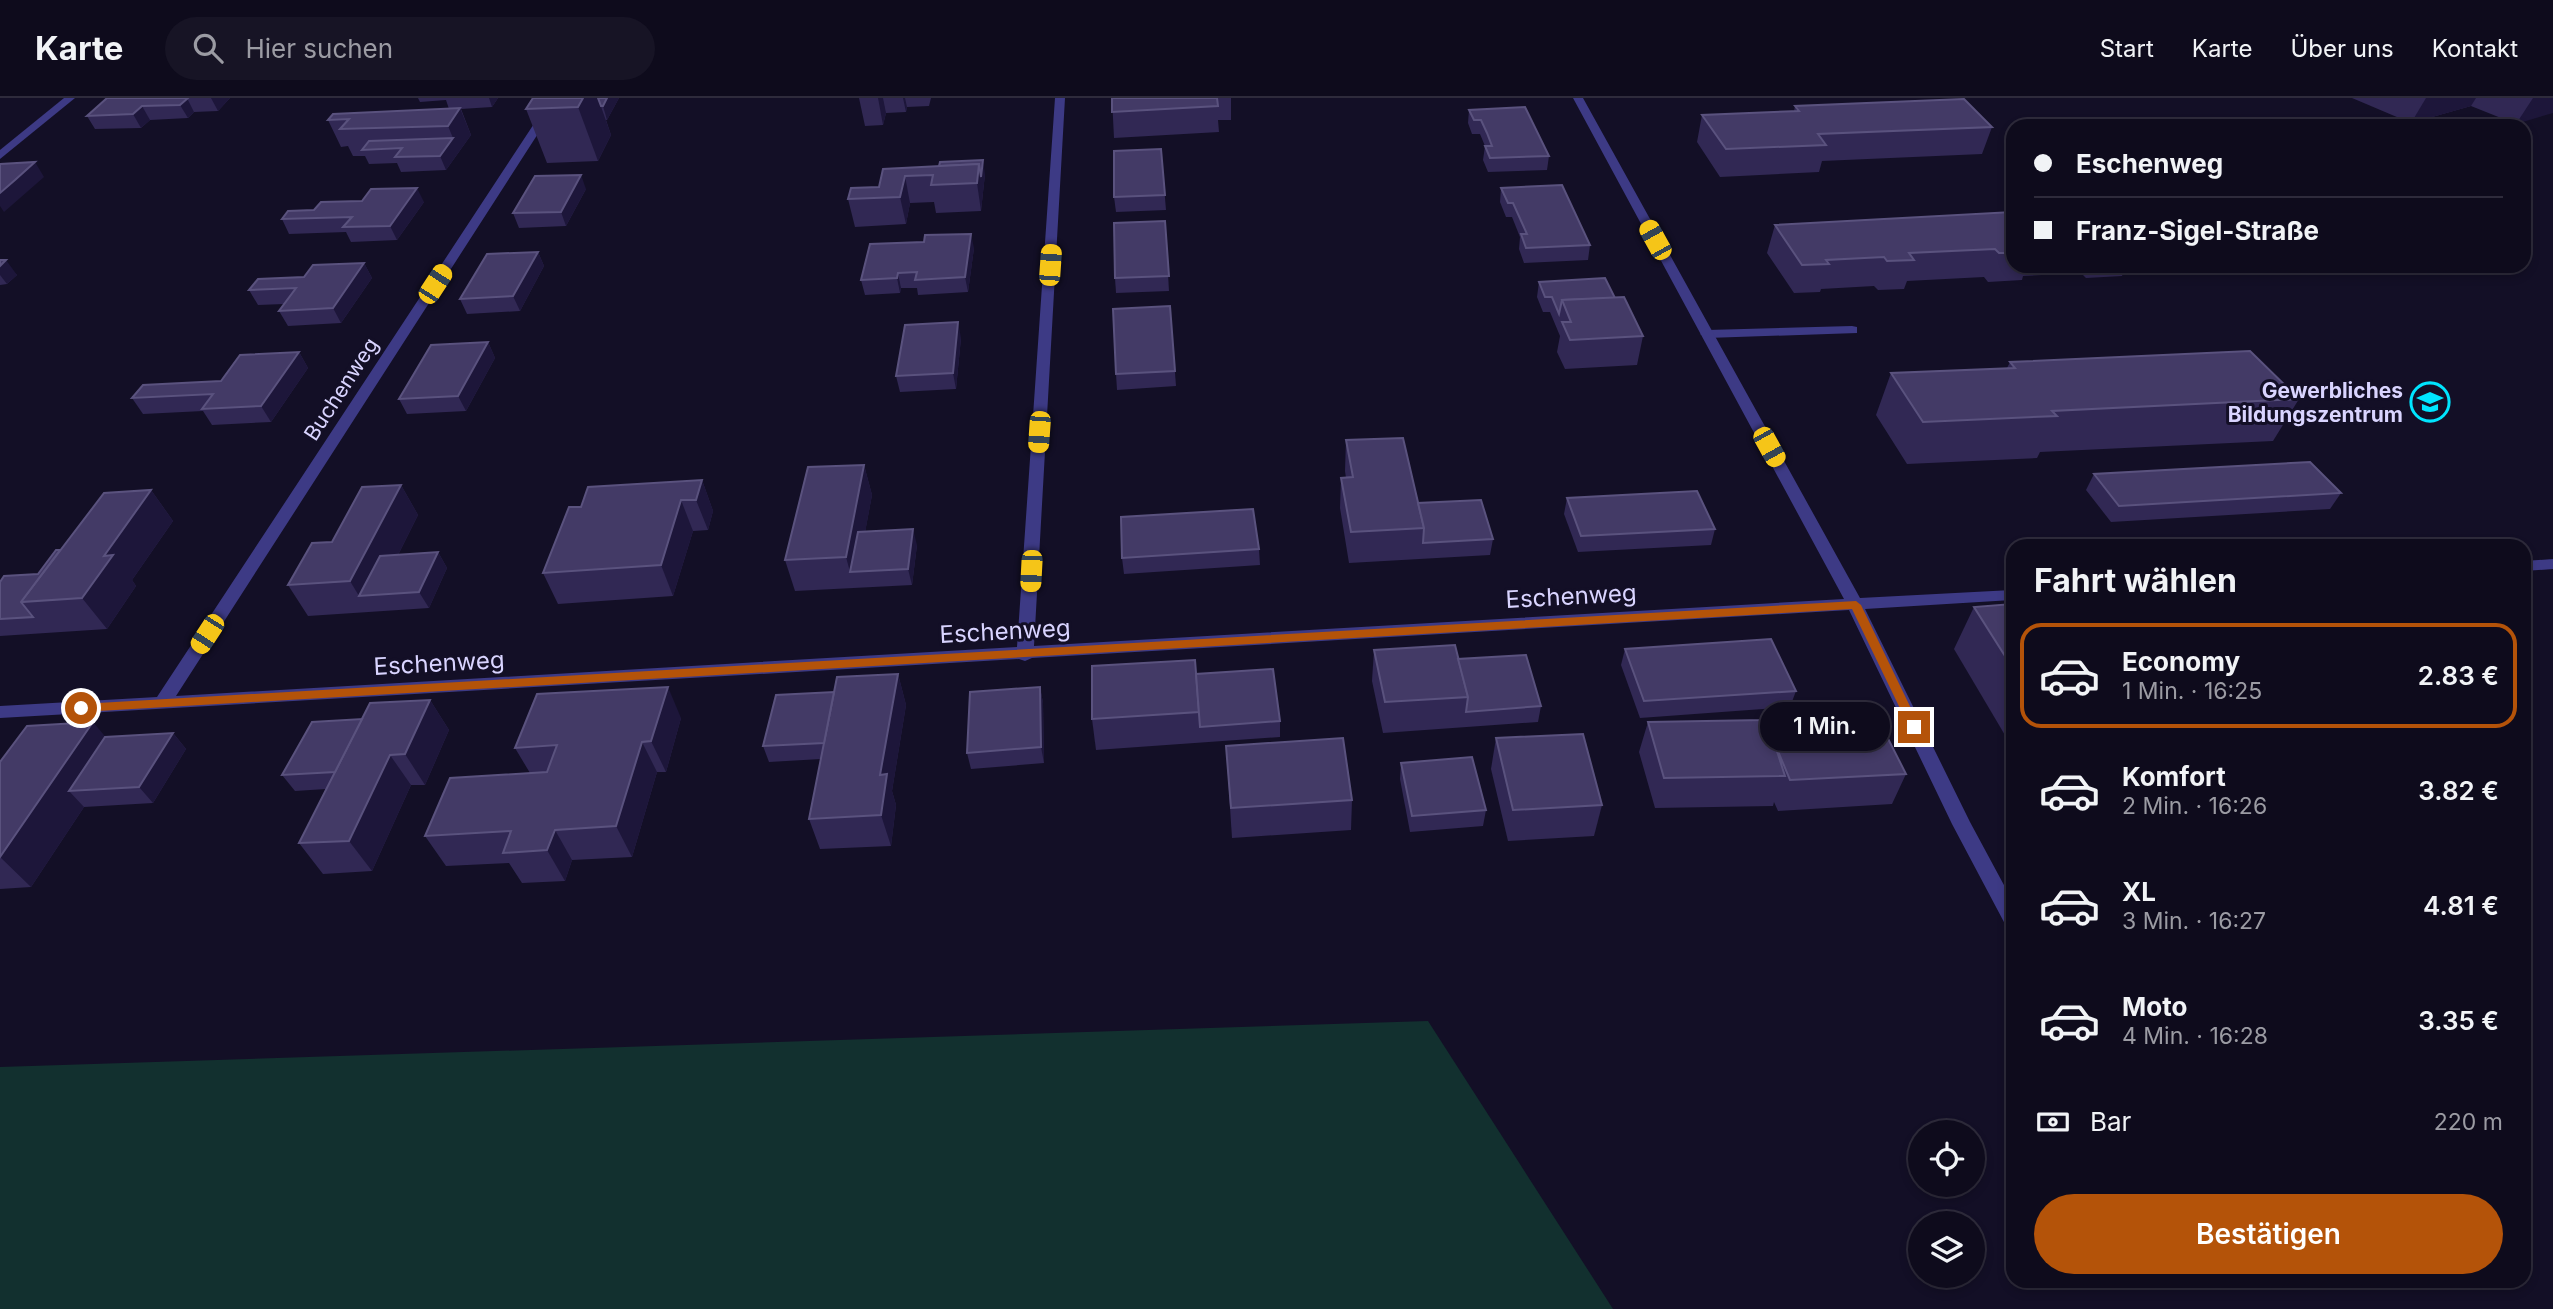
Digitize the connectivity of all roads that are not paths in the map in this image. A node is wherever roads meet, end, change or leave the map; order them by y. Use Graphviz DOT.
graph roads {
  1 [pos="70,98"];
  2 [pos="556,98"];
  3 [pos="1060,98"];
  4 [pos="1578,98"];
  5 [pos="0,156"];
  6 [pos="1852,330"];
  7 [pos="1707,334"];
  8 [pos="2553,564"];
  9 [pos="2531,566"];
  10 [pos="2006,596"];
  11 [pos="1856,605"];
  12 [pos="1026,655"];
  13 [pos="161,704"];
  14 [pos="0,712"];
  15 [pos="2006,907"];
  1 -- 5 [label="street"];
  2 -- 13 [label="street, Buchenweg"];
  3 -- 12 [label="street"];
  4 -- 7 [label="street"];
  6 -- 7 [label="street"];
  7 -- 11 [label="street"];
  8 -- 9 [label="street"];
  10 -- 11 [label="street, Eschenweg"];
  11 -- 12 [label="street, Eschenweg"];
  11 -- 15 [label="street"];
  12 -- 13 [label="street, Eschenweg"];
  13 -- 14 [label="street, Eschenweg"];
}
